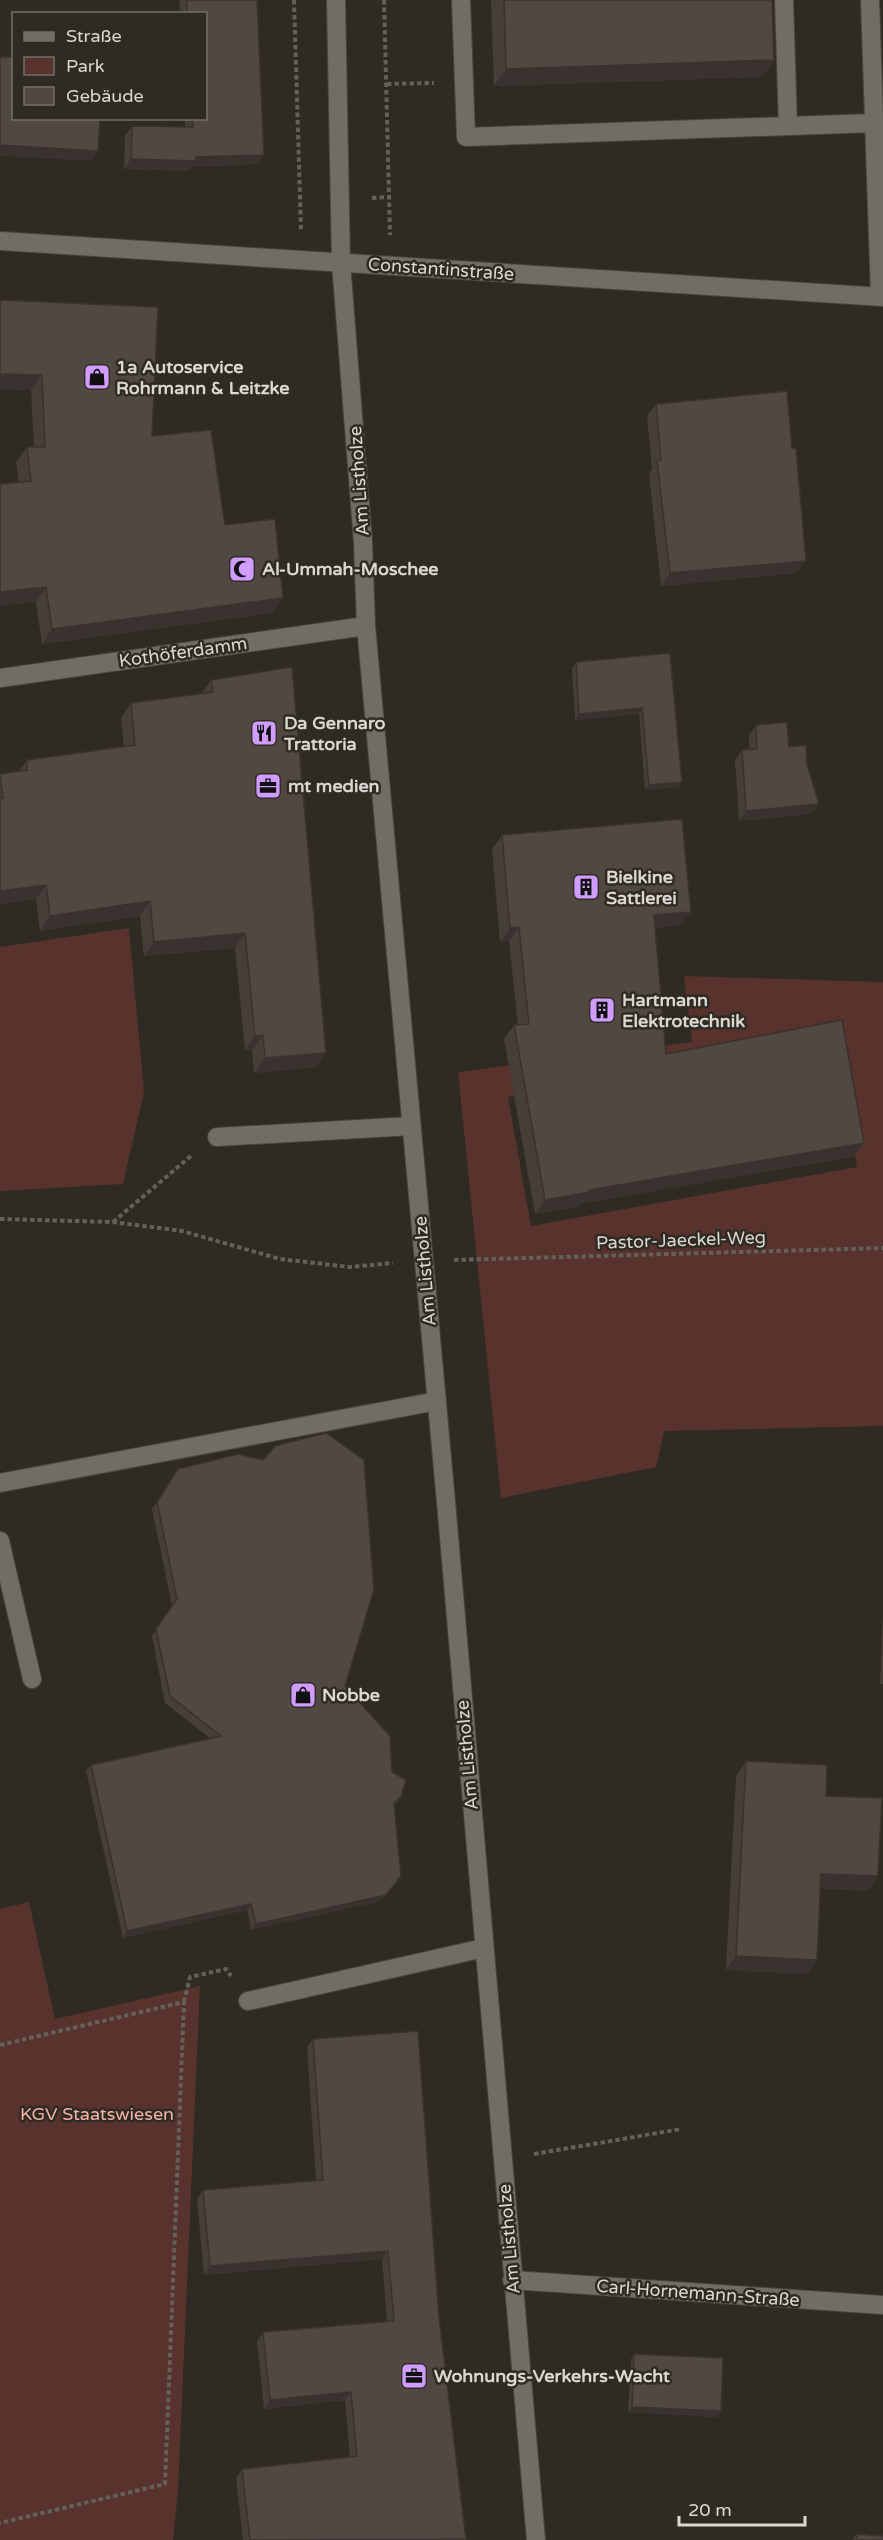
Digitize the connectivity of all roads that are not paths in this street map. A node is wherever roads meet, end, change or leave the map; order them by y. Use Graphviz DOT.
graph roads {
  1 [pos="336,0"];
  2 [pos="461,0"];
  3 [pos="784,0"];
  4 [pos="870,0"];
  5 [pos="874,123"];
  6 [pos="788,126"];
  7 [pos="0,241"];
  8 [pos="341,263"];
  9 [pos="881,296"];
  10 [pos="366,626"];
  11 [pos="0,678"];
  12 [pos="411,1125"];
  13 [pos="217,1137"];
  14 [pos="437,1401"];
  15 [pos="0,1483"];
  16 [pos="0,1541"];
  17 [pos="32,1679"];
  18 [pos="484,1948"];
  19 [pos="248,2001"];
  20 [pos="512,2280"];
  21 [pos="883,2306"];
  22 [pos="536,2540"];
  1 -- 8 [label="street, Am Listholze"];
  2 -- 6 [label="street"];
  3 -- 6 [label="street"];
  4 -- 5 [label="street"];
  5 -- 6 [label="street"];
  5 -- 9 [label="street"];
  7 -- 8 [label="street, Constantinstraße"];
  8 -- 9 [label="street, Constantinstraße"];
  8 -- 10 [label="street, Am Listholze"];
  10 -- 11 [label="street, Kothöferdamm"];
  10 -- 12 [label="street, Am Listholze"];
  12 -- 13 [label="street"];
  12 -- 14 [label="street, Am Listholze"];
  14 -- 15 [label="street"];
  14 -- 18 [label="street, Am Listholze"];
  16 -- 17 [label="street"];
  18 -- 19 [label="street"];
  18 -- 20 [label="street, Am Listholze"];
  20 -- 21 [label="street, Carl-Hornemann-Straße"];
  20 -- 22 [label="street, Am Listholze"];
}
